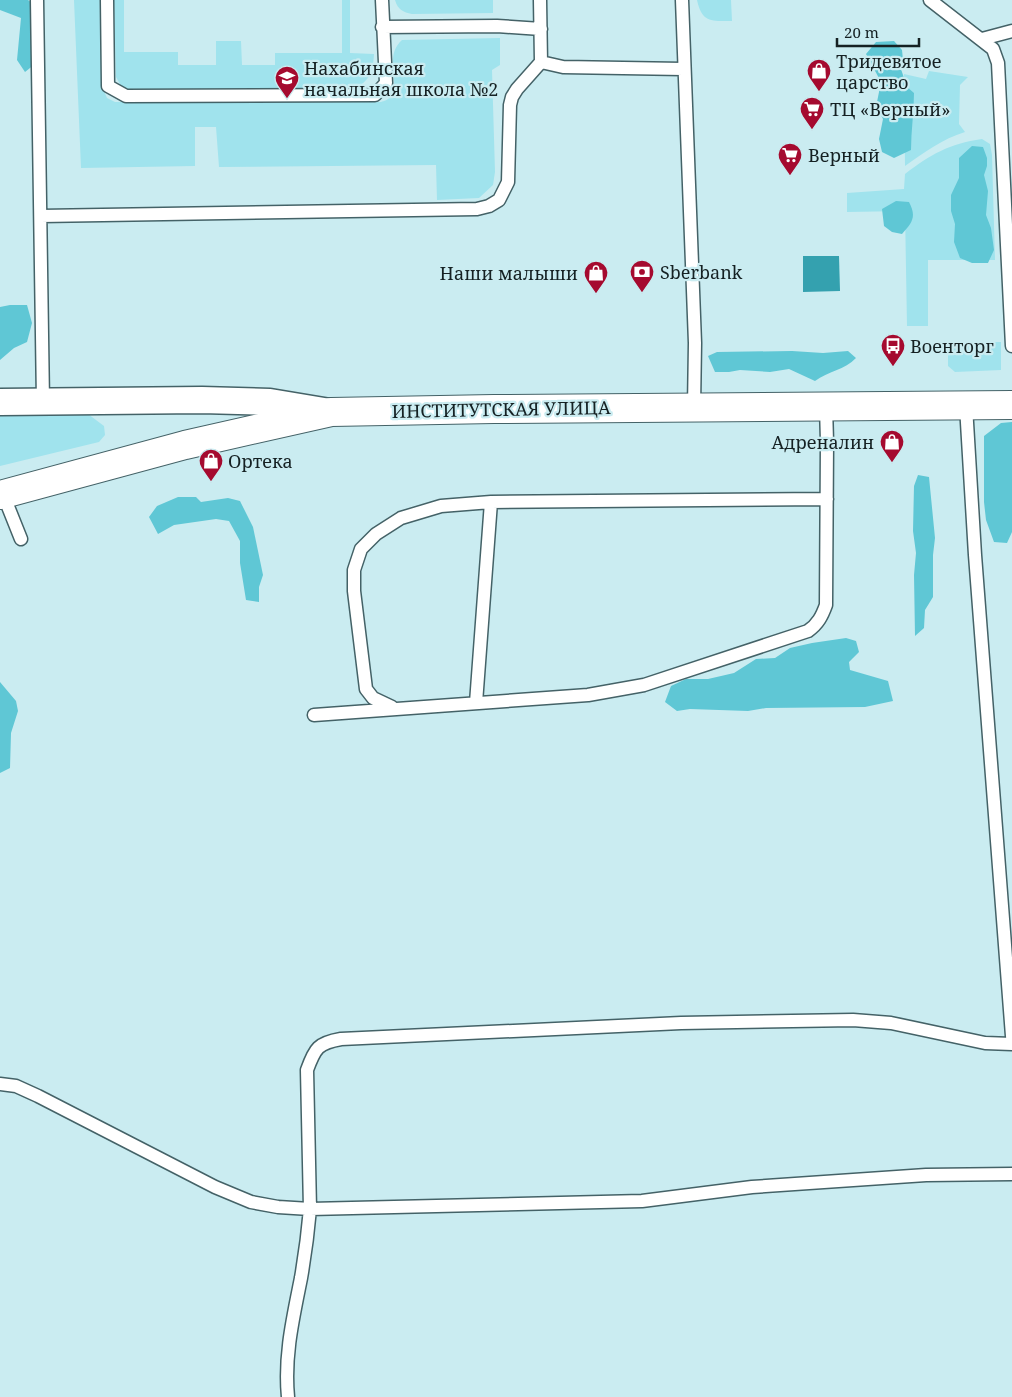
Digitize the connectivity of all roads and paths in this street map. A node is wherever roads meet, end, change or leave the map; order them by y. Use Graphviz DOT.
graph roads {
  1 [pos="37,0"];
  2 [pos="107,0"];
  3 [pos="382,0"];
  4 [pos="540,0"];
  5 [pos="682,0"];
  6 [pos="930,0"];
  7 [pos="382,27"];
  8 [pos="541,29"];
  9 [pos="1012,31"];
  10 [pos="982,39"];
  11 [pos="541,62"];
  12 [pos="683,69"];
  13 [pos="40,216"];
  14 [pos="1012,346"];
  15 [pos="0,402"];
  16 [pos="43,402"];
  17 [pos="1012,405"];
  18 [pos="826,406"];
  19 [pos="966,406"];
  20 [pos="694,407"];
  21 [pos="331,412"];
  22 [pos="2,494"];
  23 [pos="827,499"];
  24 [pos="491,502"];
  25 [pos="21,539"];
  26 [pos="476,703"];
  27 [pos="397,709"];
  28 [pos="314,715"];
  29 [pos="1012,1036"];
  30 [pos="1012,1044"];
  31 [pos="0,1084"];
  32 [pos="1012,1174"];
  33 [pos="310,1209"];
  34 [pos="288,1397"];
  1 -- 13 [label="lane"];
  2 -- 7 [label="lane"];
  3 -- 7 [label="lane"];
  4 -- 8 [label="lane"];
  5 -- 12 [label="lane"];
  6 -- 10 [label="lane"];
  7 -- 8 [label="lane"];
  8 -- 11 [label="lane"];
  9 -- 10 [label="lane"];
  10 -- 14 [label="lane"];
  11 -- 12 [label="lane"];
  11 -- 13 [label="lane"];
  12 -- 20 [label="lane"];
  13 -- 16 [label="lane"];
  15 -- 16 [label="street"];
  16 -- 21 [label="street"];
  17 -- 19 [label="street, ИНСТИТУТСКАЯ УЛИЦА"];
  18 -- 19 [label="street, ИНСТИТУТСКАЯ УЛИЦА"];
  18 -- 20 [label="street, ИНСТИТУТСКАЯ УЛИЦА"];
  18 -- 23 [label="lane"];
  19 -- 29 [label="lane"];
  20 -- 21 [label="street, ИНСТИТУТСКАЯ УЛИЦА"];
  21 -- 22 [label="street, ИНСТИТУТСКАЯ УЛИЦА"];
  22 -- 25 [label="lane"];
  23 -- 24 [label="lane"];
  23 -- 26 [label="lane"];
  24 -- 26 [label="lane"];
  24 -- 27 [label="lane"];
  26 -- 27 [label="lane"];
  27 -- 28 [label="lane"];
  30 -- 33 [label="lane"];
  31 -- 33 [label="lane"];
  32 -- 33 [label="lane"];
  33 -- 34 [label="lane"];
}
